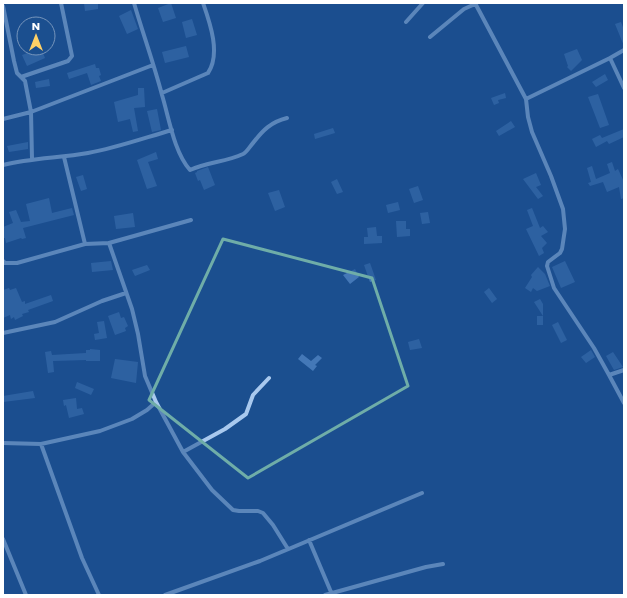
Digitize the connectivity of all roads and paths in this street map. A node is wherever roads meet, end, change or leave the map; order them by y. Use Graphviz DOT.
graph roads {
  1 [pos="61,3"];
  2 [pos="134,3"];
  3 [pos="203,3"];
  4 [pos="423,3"];
  5 [pos="475,4"];
  6 [pos="3,6"];
  7 [pos="406,22"];
  8 [pos="430,37"];
  9 [pos="624,50"];
  10 [pos="610,58"];
  11 [pos="152,65"];
  12 [pos="20,78"];
  13 [pos="624,88"];
  14 [pos="162,93"];
  15 [pos="526,99"];
  16 [pos="31,112"];
  17 [pos="287,118"];
  18 [pos="3,119"];
  19 [pos="172,130"];
  20 [pos="64,157"];
  21 [pos="32,159"];
  22 [pos="3,165"];
  23 [pos="191,220"];
  24 [pos="109,243"];
  25 [pos="86,244"];
  26 [pos="3,261"];
  27 [pos="126,293"];
  28 [pos="3,334"];
  29 [pos="624,370"];
  30 [pos="609,375"];
  31 [pos="269,378"];
  32 [pos="156,402"];
  33 [pos="624,403"];
  34 [pos="3,444"];
  35 [pos="41,444"];
  36 [pos="183,452"];
  37 [pos="422,493"];
  38 [pos="3,539"];
  39 [pos="309,540"];
  40 [pos="288,549"];
  41 [pos="443,564"];
  42 [pos="331,592"];
  43 [pos="337,593"];
  44 [pos="26,595"];
  45 [pos="99,595"];
  46 [pos="166,595"];
  47 [pos="325,595"];
  1 -- 12 [label="street"];
  2 -- 11 [label="street"];
  3 -- 14 [label="street"];
  4 -- 7 [label="street"];
  5 -- 8 [label="street"];
  5 -- 15 [label="street"];
  6 -- 12 [label="street"];
  9 -- 10 [label="street"];
  10 -- 13 [label="street"];
  10 -- 15 [label="street"];
  11 -- 14 [label="street"];
  11 -- 16 [label="street"];
  12 -- 16 [label="street"];
  14 -- 19 [label="street"];
  15 -- 30 [label="street"];
  16 -- 18 [label="street"];
  16 -- 21 [label="street"];
  17 -- 19 [label="street"];
  19 -- 20 [label="street"];
  20 -- 21 [label="street"];
  20 -- 25 [label="street"];
  21 -- 22 [label="street"];
  23 -- 24 [label="street"];
  24 -- 25 [label="street"];
  24 -- 27 [label="street"];
  25 -- 26 [label="street"];
  27 -- 28 [label="street"];
  27 -- 32 [label="street"];
  29 -- 30 [label="street"];
  30 -- 33 [label="street"];
  31 -- 36 [label="street"];
  32 -- 35 [label="street"];
  32 -- 36 [label="street"];
  34 -- 35 [label="street"];
  35 -- 45 [label="street"];
  36 -- 40 [label="street"];
  37 -- 39 [label="street"];
  38 -- 44 [label="street"];
  39 -- 40 [label="street"];
  39 -- 42 [label="street"];
  40 -- 46 [label="street"];
  41 -- 43 [label="street"];
  42 -- 43 [label="street"];
  42 -- 47 [label="street"];
}
